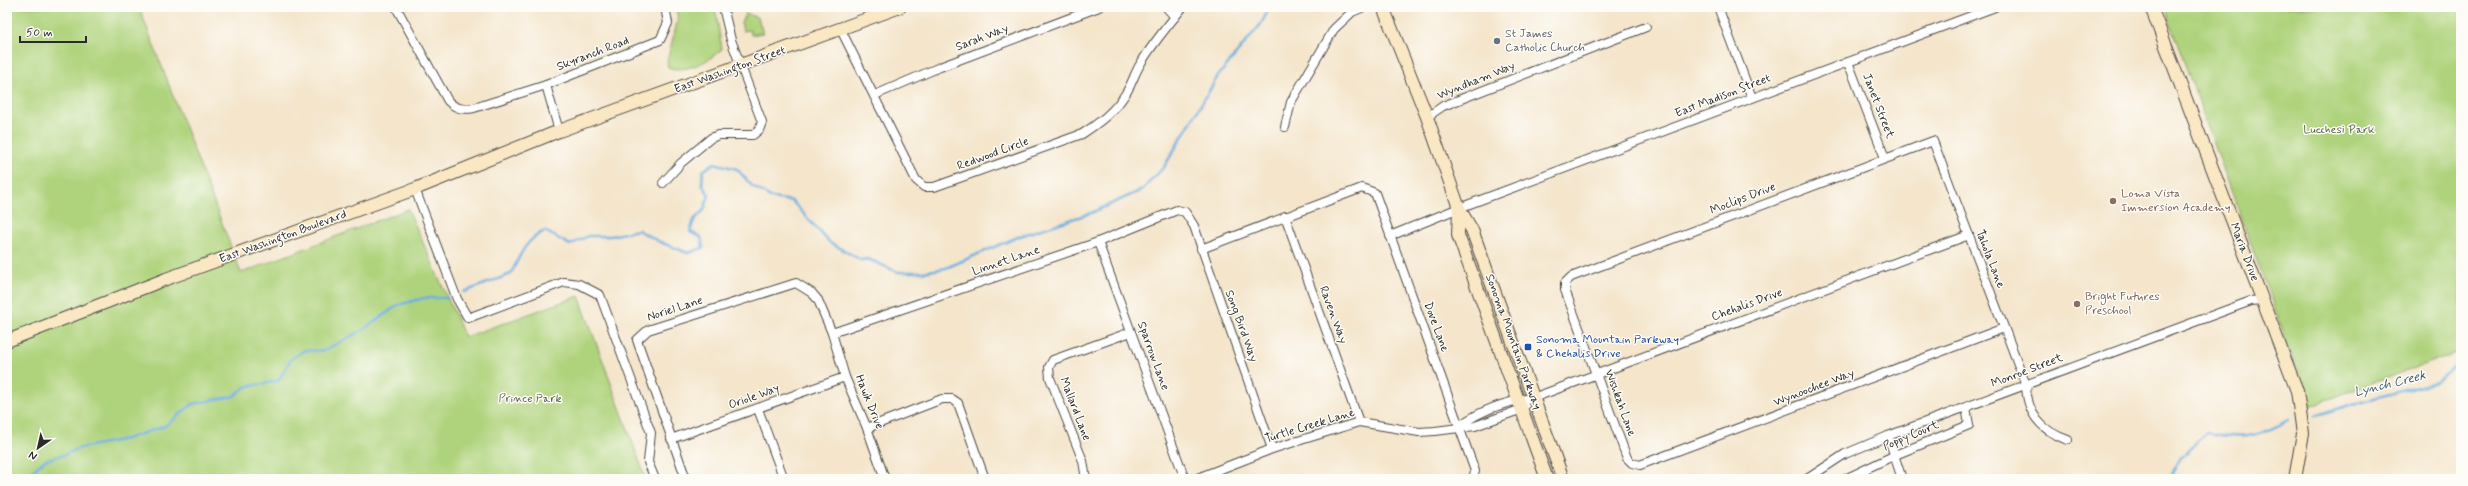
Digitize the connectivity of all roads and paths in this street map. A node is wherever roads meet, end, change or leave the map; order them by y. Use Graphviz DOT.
graph roads {
  1 [pos="396,7"];
  2 [pos="665,7"];
  3 [pos="724,7"];
  4 [pos="900,7"];
  5 [pos="1099,7"];
  6 [pos="1166,7"];
  7 [pos="1183,7"];
  8 [pos="1364,7"];
  9 [pos="1383,7"];
  10 [pos="1718,7"];
  11 [pos="1995,7"];
  12 [pos="2151,7"];
  13 [pos="1175,17"];
  14 [pos="1646,27"];
  15 [pos="841,30"];
  16 [pos="1848,62"];
  17 [pos="742,66"];
  18 [pos="546,85"];
  19 [pos="875,95"];
  20 [pos="1752,98"];
  21 [pos="1427,117"];
  22 [pos="1285,126"];
  23 [pos="559,131"];
  24 [pos="1933,141"];
  25 [pos="1885,158"];
  26 [pos="663,182"];
  27 [pos="415,189"];
  28 [pos="1459,208"];
  29 [pos="1185,212"];
  30 [pos="1285,216"];
  31 [pos="1968,235"];
  32 [pos="1390,236"];
  33 [pos="1098,242"];
  34 [pos="1200,248"];
  35 [pos="1565,282"];
  36 [pos="796,283"];
  37 [pos="2262,300"];
  38 [pos="2004,328"];
  39 [pos="1131,332"];
  40 [pos="832,333"];
  41 [pos="7,341"];
  42 [pos="1597,374"];
  43 [pos="845,377"];
  44 [pos="2026,385"];
  45 [pos="1533,398"];
  46 [pos="1520,404"];
  47 [pos="1966,407"];
  48 [pos="758,408"];
  49 [pos="1359,422"];
  50 [pos="1459,426"];
  51 [pos="867,428"];
  52 [pos="1888,436"];
  53 [pos="671,439"];
  54 [pos="2068,440"];
  55 [pos="1272,449"];
  56 [pos="1895,455"];
  57 [pos="1632,463"];
  58 [pos="655,479"];
  59 [pos="686,479"];
  60 [pos="784,479"];
  61 [pos="885,479"];
  62 [pos="985,479"];
  63 [pos="1086,479"];
  64 [pos="1185,479"];
  65 [pos="1195,479"];
  66 [pos="1473,479"];
  67 [pos="1547,479"];
  68 [pos="1563,479"];
  69 [pos="1807,479"];
  70 [pos="1845,479"];
  71 [pos="1902,479"];
  72 [pos="2295,479"];
  1 -- 18 [label="street"];
  2 -- 18 [label="street, Skyranch Road"];
  3 -- 17 [label="street"];
  4 -- 15 [label="main road, East Washington Street"];
  5 -- 19 [label="street, Sarah Way"];
  6 -- 13 [label="street"];
  7 -- 13 [label="street, Redwood Circle"];
  8 -- 22 [label="street"];
  9 -- 21 [label="main road, Sonoma Mountain Parkway"];
  10 -- 20 [label="street"];
  11 -- 16 [label="street, East Madison Street"];
  12 -- 37 [label="main road, Maria Drive"];
  13 -- 19 [label="street, Redwood Circle"];
  14 -- 21 [label="street, Wyndham Way"];
  15 -- 17 [label="main road, East Washington Street"];
  15 -- 19 [label="street, Redwood Circle"];
  16 -- 20 [label="street, East Madison Street"];
  16 -- 25 [label="street, Janet Street"];
  17 -- 23 [label="main road, East Washington Street"];
  17 -- 26 [label="street"];
  18 -- 23 [label="street, Skyranch Road"];
  20 -- 28 [label="street, East Madison Street"];
  21 -- 28 [label="main road, Sonoma Mountain Parkway"];
  23 -- 27 [label="main road, East Washington Boulevard"];
  24 -- 25 [label="street, Moclips Drive"];
  24 -- 31 [label="street, Tahola Lane"];
  25 -- 35 [label="street, Moclips Drive"];
  27 -- 41 [label="main road, East Washington Boulevard"];
  27 -- 58 [label="street"];
  28 -- 32 [label="street"];
  28 -- 45 [label="main road, Sonoma Mountain Parkway"];
  28 -- 46 [label="main road, Sonoma Mountain Parkway"];
  29 -- 33 [label="street, Linnet Lane"];
  29 -- 34 [label="street, Song Bird Way"];
  30 -- 32 [label="street"];
  30 -- 34 [label="street"];
  30 -- 49 [label="street, Raven Way"];
  31 -- 38 [label="street, Tahola Lane"];
  31 -- 42 [label="street, Chehalis Drive"];
  32 -- 50 [label="street, Dove Lane"];
  33 -- 39 [label="street, Sparrow Lane"];
  33 -- 40 [label="street, Linnet Lane"];
  34 -- 55 [label="street, Song Bird Way"];
  35 -- 42 [label="street, Wishkah Lane"];
  36 -- 40 [label="street, Hawk Drive"];
  36 -- 53 [label="street, Noriel Lane"];
  37 -- 44 [label="street, Monroe Street"];
  37 -- 72 [label="main road, Maria Drive"];
  38 -- 44 [label="street, Tahola Lane"];
  38 -- 57 [label="street, Wynoochee Way"];
  39 -- 63 [label="street, Mallard Lane"];
  39 -- 64 [label="street, Sparrow Lane"];
  40 -- 43 [label="street, Hawk Drive"];
  42 -- 45 [label="street, Chehalis Drive"];
  42 -- 57 [label="street, Wishkah Lane"];
  43 -- 48 [label="street, Oriole Way"];
  43 -- 51 [label="street, Hawk Drive"];
  44 -- 47 [label="street, Monroe Street"];
  44 -- 54 [label="street, Tahola Lane"];
  45 -- 46 [label="street, Turtle Creek Lane"];
  45 -- 68 [label="main road, Sonoma Mountain Parkway"];
  46 -- 50 [label="street, Turtle Creek Lane"];
  46 -- 67 [label="main road, Sonoma Mountain Parkway"];
  47 -- 52 [label="street, Monroe Street"];
  47 -- 56 [label="street, Poppy Court"];
  48 -- 53 [label="street, Oriole Way"];
  48 -- 60 [label="street"];
  49 -- 50 [label="street, Turtle Creek Lane"];
  49 -- 55 [label="street, Turtle Creek Lane"];
  50 -- 66 [label="street, Dove Lane"];
  51 -- 61 [label="street, Hawk Drive"];
  51 -- 62 [label="street"];
  52 -- 56 [label="street"];
  52 -- 69 [label="street, Monroe Street"];
  53 -- 59 [label="street, Noriel Lane"];
  55 -- 65 [label="street, Turtle Creek Lane"];
  56 -- 70 [label="street, Poppy Court"];
  56 -- 71 [label="street"];
}
